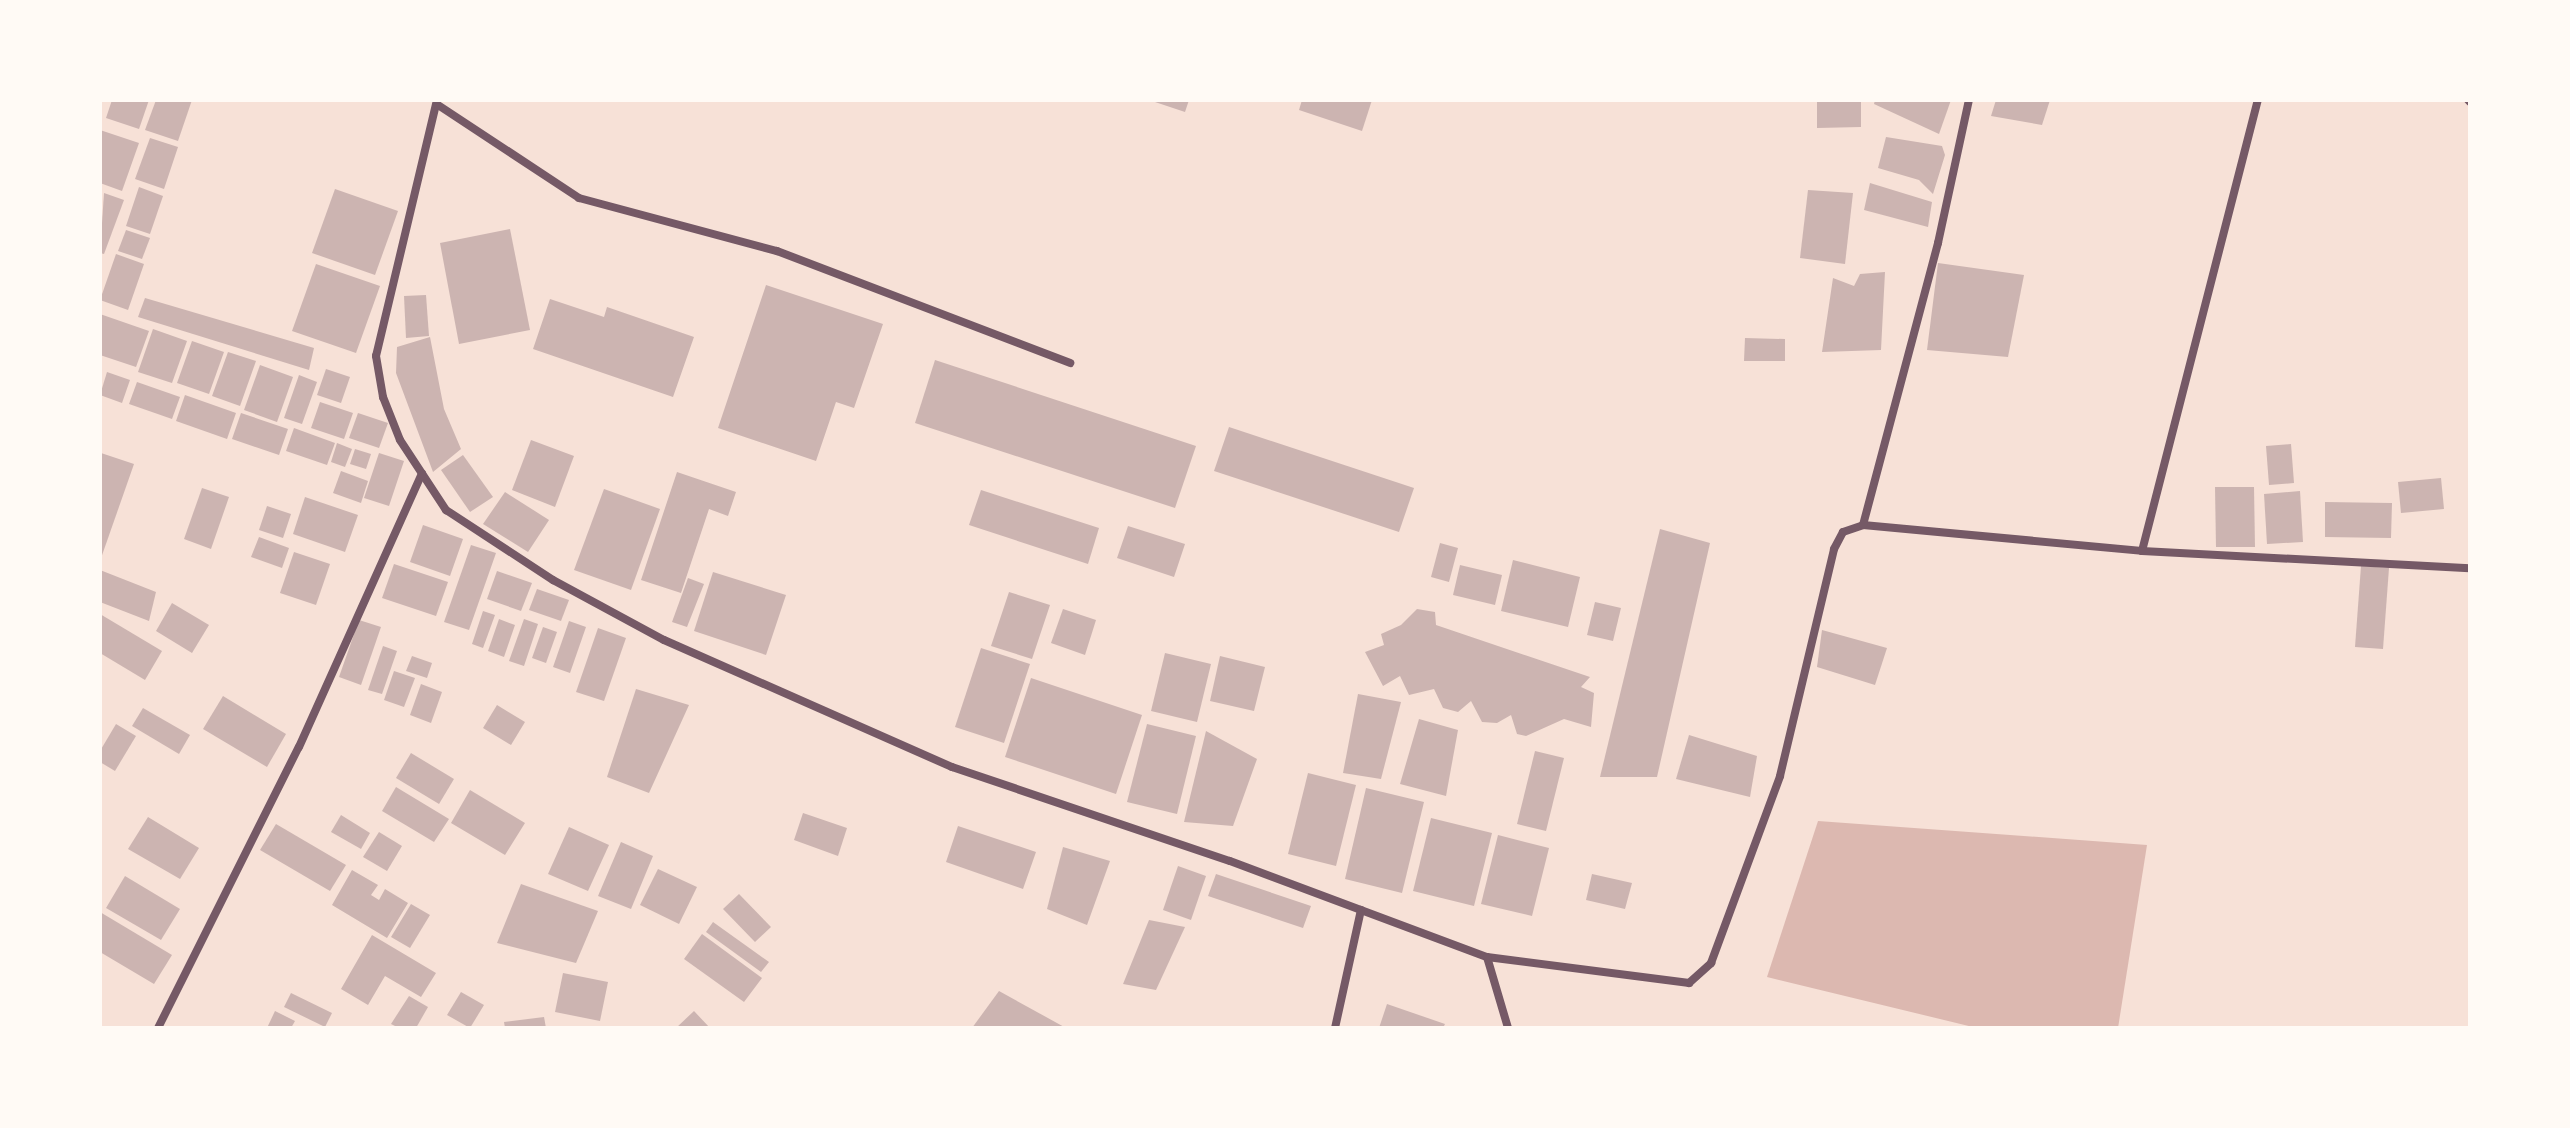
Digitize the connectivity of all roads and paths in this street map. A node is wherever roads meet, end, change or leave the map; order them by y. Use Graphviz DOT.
graph roads {
  1 [pos="1969,100"];
  2 [pos="2258,100"];
  3 [pos="437,103"];
  4 [pos="1070,363"];
  5 [pos="422,473"];
  6 [pos="1863,525"];
  7 [pos="2142,551"];
  8 [pos="2470,568"];
  9 [pos="1361,910"];
  10 [pos="1487,957"];
  11 [pos="158,1028"];
  12 [pos="1335,1028"];
  13 [pos="1508,1028"];
  1 -- 6 [label="street"];
  2 -- 7 [label="street"];
  3 -- 4 [label="street"];
  3 -- 5 [label="street"];
  5 -- 9 [label="street"];
  5 -- 11 [label="street"];
  6 -- 7 [label="street"];
  6 -- 10 [label="street"];
  7 -- 8 [label="street"];
  9 -- 10 [label="street"];
  9 -- 12 [label="street"];
  10 -- 13 [label="street"];
}
